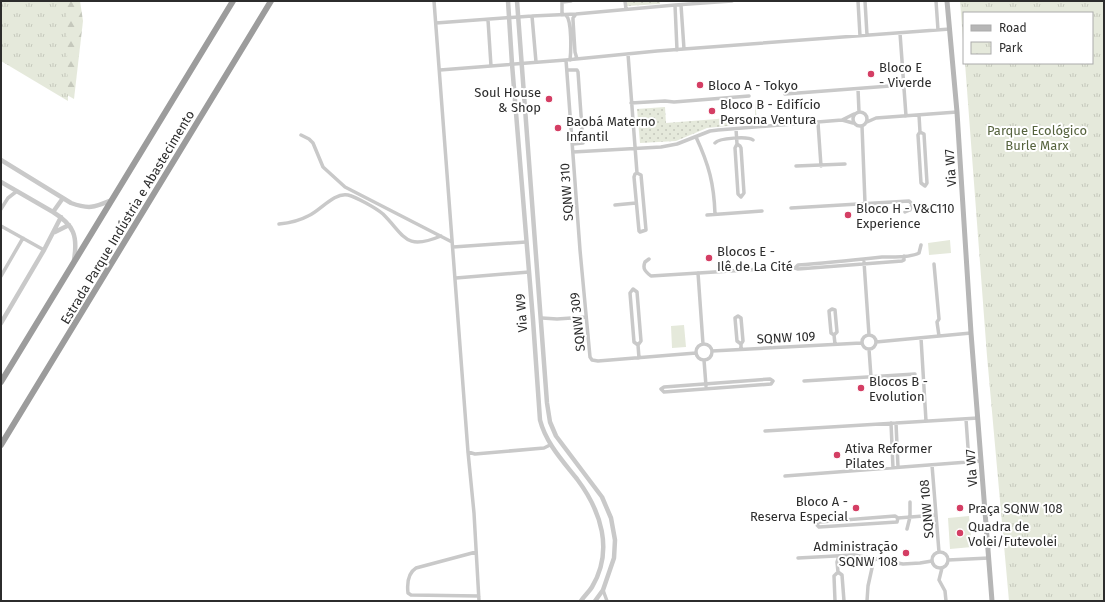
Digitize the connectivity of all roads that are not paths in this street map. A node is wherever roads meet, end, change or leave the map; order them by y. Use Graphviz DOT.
graph roads {
  1 [pos="233,1"];
  2 [pos="271,1"];
  3 [pos="434,1"];
  4 [pos="508,1"];
  5 [pos="517,1"];
  6 [pos="562,1"];
  7 [pos="571,1"];
  8 [pos="625,1"];
  9 [pos="732,1"];
  10 [pos="858,1"];
  11 [pos="865,1"];
  12 [pos="936,1"];
  13 [pos="947,1"];
  14 [pos="681,4"];
  15 [pos="675,5"];
  16 [pos="626,9"];
  17 [pos="576,14"];
  18 [pos="564,15"];
  19 [pos="532,16"];
  20 [pos="518,17"];
  21 [pos="509,18"];
  22 [pos="488,20"];
  23 [pos="436,24"];
  24 [pos="950,29"];
  25 [pos="938,30"];
  26 [pos="900,33"];
  27 [pos="867,35"];
  28 [pos="860,36"];
  29 [pos="684,49"];
  30 [pos="677,50"];
  31 [pos="628,54"];
  32 [pos="577,59"];
  33 [pos="568,60"];
  34 [pos="536,62"];
  35 [pos="522,63"];
  36 [pos="512,64"];
  37 [pos="491,66"];
  38 [pos="440,70"];
  39 [pos="567,70"];
  40 [pos="890,86"];
  41 [pos="858,89"];
  42 [pos="785,94"];
  43 [pos="749,96"];
  44 [pos="631,103"];
  45 [pos="860,112"];
  46 [pos="957,112"];
  47 [pos="855,114"];
  48 [pos="865,114"];
  49 [pos="906,116"];
  50 [pos="919,116"];
  51 [pos="876,118"];
  52 [pos="842,120"];
  53 [pos="867,122"];
  54 [pos="818,123"];
  55 [pos="853,123"];
  56 [pos="862,126"];
  57 [pos="736,129"];
  58 [pos="920,132"];
  59 [pos="301,135"];
  60 [pos="696,137"];
  61 [pos="737,138"];
  62 [pos="753,140"];
  63 [pos="715,143"];
  64 [pos="573,144"];
  65 [pos="737,144"];
  66 [pos="636,148"];
  67 [pos="573,152"];
  68 [pos="1,160"];
  69 [pos="845,164"];
  70 [pos="796,166"];
  71 [pos="821,166"];
  72 [pos="637,172"];
  73 [pos="2,183"];
  74 [pos="17,191"];
  75 [pos="63,198"];
  76 [pos="112,200"];
  77 [pos="865,203"];
  78 [pos="636,204"];
  79 [pos="615,205"];
  80 [pos="790,208"];
  81 [pos="1,209"];
  82 [pos="762,211"];
  83 [pos="53,212"];
  84 [pos="905,212"];
  85 [pos="716,214"];
  86 [pos="707,215"];
  87 [pos="61,217"];
  88 [pos="279,224"];
  89 [pos="69,225"];
  90 [pos="1,226"];
  91 [pos="53,233"];
  92 [pos="441,236"];
  93 [pos="23,238"];
  94 [pos="452,242"];
  95 [pos="526,242"];
  96 [pos="920,245"];
  97 [pos="453,247"];
  98 [pos="44,250"];
  99 [pos="580,250"];
  100 [pos="649,259"];
  101 [pos="864,261"];
  102 [pos="74,262"];
  103 [pos="934,264"];
  104 [pos="762,269"];
  105 [pos="529,272"];
  106 [pos="698,273"];
  107 [pos="1,276"];
  108 [pos="456,278"];
  109 [pos="586,317"];
  110 [pos="542,318"];
  111 [pos="533,320"];
  112 [pos="1,323"];
  113 [pos="971,333"];
  114 [pos="869,335"];
  115 [pos="834,336"];
  116 [pos="938,336"];
  117 [pos="921,338"];
  118 [pos="876,342"];
  119 [pos="862,343"];
  120 [pos="703,344"];
  121 [pos="741,344"];
  122 [pos="835,344"];
  123 [pos="638,345"];
  124 [pos="741,349"];
  125 [pos="869,349"];
  126 [pos="712,351"];
  127 [pos="696,353"];
  128 [pos="639,358"];
  129 [pos="704,360"];
  130 [pos="915,374"];
  131 [pos="871,377"];
  132 [pos="804,381"];
  133 [pos="1,382"];
  134 [pos="705,384"];
  135 [pos="706,389"];
  136 [pos="978,418"];
  137 [pos="966,419"];
  138 [pos="926,421"];
  139 [pos="891,423"];
  140 [pos="896,423"];
  141 [pos="765,431"];
  142 [pos="1,445"];
  143 [pos="550,445"];
  144 [pos="468,452"];
  145 [pos="981,461"];
  146 [pos="969,462"];
  147 [pos="932,465"];
  148 [pos="898,467"];
  149 [pos="893,468"];
  150 [pos="785,476"];
  151 [pos="910,502"];
  152 [pos="936,515"];
  153 [pos="910,517"];
  154 [pos="898,518"];
  155 [pos="907,529"];
  156 [pos="476,552"];
  157 [pos="939,552"];
  158 [pos="839,556"];
  159 [pos="798,558"];
  160 [pos="989,558"];
  161 [pos="874,559"];
  162 [pos="948,560"];
  163 [pos="932,561"];
  164 [pos="942,568"];
  165 [pos="838,572"];
  166 [pos="603,590"];
  167 [pos="479,596"];
  168 [pos="479,601"];
  169 [pos="581,601"];
  170 [pos="595,601"];
  171 [pos="608,601"];
  172 [pos="836,601"];
  173 [pos="844,601"];
  174 [pos="867,601"];
  175 [pos="946,601"];
  176 [pos="992,601"];
  1 -- 76 [label="highway, Estrada Parque Indústria e Abastecimento"];
  2 -- 142 [label="highway, Estrada Parque Indústria e Abastecimento"];
  3 -- 23 [label="street"];
  4 -- 21 [label="street, Via W9"];
  5 -- 20 [label="street, Via W9"];
  6 -- 7 [label="street"];
  6 -- 18 [label="street, SQNW 310"];
  8 -- 16 [label="street"];
  9 -- 14 [label="street"];
  10 -- 28 [label="street"];
  11 -- 27 [label="street"];
  12 -- 25 [label="street"];
  13 -- 24 [label="main road, Via W7"];
  14 -- 15 [label="street"];
  14 -- 29 [label="street"];
  15 -- 16 [label="street"];
  15 -- 30 [label="street"];
  16 -- 17 [label="street"];
  17 -- 18 [label="street"];
  17 -- 32 [label="street"];
  18 -- 19 [label="street"];
  18 -- 33 [label="street, SQNW 310"];
  19 -- 20 [label="street"];
  19 -- 34 [label="street"];
  20 -- 21 [label="street"];
  20 -- 35 [label="street, Via W9"];
  21 -- 22 [label="street"];
  21 -- 36 [label="street, Via W9"];
  22 -- 23 [label="street"];
  22 -- 37 [label="street"];
  23 -- 38 [label="street"];
  24 -- 25 [label="street"];
  24 -- 46 [label="main road, Via W7"];
  25 -- 26 [label="street"];
  26 -- 27 [label="street"];
  26 -- 49 [label="street"];
  27 -- 28 [label="street"];
  28 -- 29 [label="street"];
  29 -- 30 [label="street"];
  30 -- 31 [label="street"];
  31 -- 32 [label="street"];
  31 -- 44 [label="street"];
  32 -- 33 [label="street"];
  33 -- 34 [label="street"];
  33 -- 39 [label="street, SQNW 310"];
  34 -- 35 [label="street"];
  35 -- 36 [label="street"];
  35 -- 110 [label="street, Via W9"];
  36 -- 37 [label="street"];
  36 -- 95 [label="street, Via W9"];
  37 -- 38 [label="street"];
  38 -- 94 [label="street"];
  39 -- 64 [label="street, SQNW 310"];
  39 -- 64 [label="street"];
  40 -- 41 [label="street"];
  41 -- 42 [label="street"];
  41 -- 45 [label="street"];
  43 -- 44 [label="street"];
  44 -- 66 [label="street"];
  45 -- 47 [label="street"];
  45 -- 48 [label="street"];
  46 -- 50 [label="street"];
  46 -- 113 [label="main road, Via W7"];
  47 -- 52 [label="street"];
  47 -- 55 [label="street"];
  48 -- 51 [label="street"];
  48 -- 53 [label="street"];
  49 -- 50 [label="street"];
  49 -- 51 [label="street"];
  50 -- 58 [label="street"];
  51 -- 53 [label="street"];
  52 -- 54 [label="street"];
  52 -- 55 [label="street"];
  53 -- 56 [label="street"];
  54 -- 57 [label="street"];
  54 -- 71 [label="street"];
  55 -- 56 [label="street"];
  56 -- 77 [label="street"];
  57 -- 60 [label="street"];
  57 -- 61 [label="street"];
  58 -- 58 [label="street"];
  59 -- 92 [label="street"];
  60 -- 66 [label="street"];
  60 -- 85 [label="street"];
  61 -- 62 [label="street"];
  61 -- 63 [label="street"];
  61 -- 65 [label="street"];
  64 -- 67 [label="street, SQNW 310"];
  65 -- 65 [label="street"];
  66 -- 67 [label="street"];
  66 -- 72 [label="street"];
  67 -- 99 [label="street, SQNW 310"];
  68 -- 75 [label="street"];
  69 -- 71 [label="street"];
  70 -- 71 [label="street"];
  72 -- 78 [label="street"];
  72 -- 78 [label="street"];
  73 -- 74 [label="street"];
  74 -- 81 [label="street"];
  74 -- 83 [label="street"];
  75 -- 76 [label="street"];
  75 -- 83 [label="street"];
  76 -- 102 [label="highway, Estrada Parque Indústria e Abastecimento"];
  77 -- 80 [label="street"];
  77 -- 84 [label="street"];
  78 -- 79 [label="street"];
  82 -- 85 [label="street"];
  83 -- 87 [label="street"];
  85 -- 86 [label="street"];
  87 -- 89 [label="street"];
  87 -- 91 [label="street"];
  88 -- 92 [label="street"];
  89 -- 91 [label="street"];
  89 -- 102 [label="street"];
  90 -- 93 [label="street"];
  91 -- 98 [label="street"];
  92 -- 94 [label="street"];
  93 -- 98 [label="street"];
  93 -- 107 [label="street"];
  94 -- 97 [label="street"];
  95 -- 97 [label="street"];
  95 -- 105 [label="street, Via W9"];
  96 -- 101 [label="street"];
  97 -- 108 [label="street"];
  98 -- 112 [label="street"];
  99 -- 109 [label="street, SQNW 309"];
  100 -- 106 [label="street"];
  101 -- 101 [label="street"];
  101 -- 114 [label="street"];
  102 -- 133 [label="highway, Estrada Parque Indústria e Abastecimento"];
  103 -- 116 [label="street"];
  104 -- 106 [label="street"];
  105 -- 108 [label="street"];
  105 -- 111 [label="street, Via W9"];
  106 -- 120 [label="street"];
  108 -- 144 [label="street"];
  109 -- 110 [label="street"];
  109 -- 128 [label="street, SQNW 309"];
  110 -- 111 [label="street"];
  110 -- 166 [label="street, Via W9"];
  111 -- 143 [label="street, Via W9"];
  113 -- 116 [label="street"];
  113 -- 136 [label="main road, Vla W7"];
  114 -- 118 [label="street"];
  114 -- 119 [label="street"];
  115 -- 115 [label="street"];
  115 -- 122 [label="street"];
  116 -- 117 [label="street"];
  117 -- 118 [label="street"];
  117 -- 138 [label="street"];
  118 -- 125 [label="street"];
  119 -- 122 [label="street, SQNW 109"];
  119 -- 125 [label="street"];
  120 -- 126 [label="street"];
  120 -- 127 [label="street"];
  121 -- 121 [label="street"];
  121 -- 124 [label="street"];
  122 -- 124 [label="street, SQNW 109"];
  123 -- 123 [label="street"];
  123 -- 128 [label="street"];
  124 -- 126 [label="street, SQNW 109"];
  125 -- 131 [label="street"];
  126 -- 129 [label="street"];
  127 -- 128 [label="street, SQNW 309"];
  127 -- 129 [label="street"];
  129 -- 134 [label="street"];
  130 -- 131 [label="street"];
  131 -- 132 [label="street"];
  134 -- 135 [label="street"];
  134 -- 135 [label="street"];
  134 -- 135 [label="street"];
  136 -- 137 [label="street"];
  136 -- 145 [label="main road, Vla W7"];
  137 -- 138 [label="street"];
  137 -- 146 [label="street"];
  138 -- 140 [label="street"];
  139 -- 140 [label="street"];
  139 -- 141 [label="street"];
  139 -- 149 [label="street"];
  140 -- 148 [label="street"];
  143 -- 144 [label="street"];
  143 -- 169 [label="street, Via W9"];
  144 -- 156 [label="street"];
  145 -- 146 [label="street"];
  145 -- 160 [label="main road, Vla W7"];
  146 -- 147 [label="street"];
  147 -- 148 [label="street"];
  147 -- 152 [label="street, SQNW 108"];
  148 -- 149 [label="street"];
  149 -- 150 [label="street"];
  151 -- 153 [label="street"];
  152 -- 153 [label="street"];
  152 -- 157 [label="street, SQNW 108"];
  153 -- 154 [label="street"];
  153 -- 155 [label="street"];
  154 -- 154 [label="street"];
  156 -- 167 [label="street"];
  156 -- 167 [label="street"];
  157 -- 162 [label="street"];
  157 -- 163 [label="street"];
  158 -- 159 [label="street"];
  158 -- 161 [label="street"];
  158 -- 165 [label="street"];
  160 -- 162 [label="street"];
  160 -- 176 [label="main road, Vla W7"];
  161 -- 163 [label="street"];
  161 -- 174 [label="street"];
  162 -- 164 [label="street"];
  163 -- 164 [label="street"];
  164 -- 175 [label="street"];
  165 -- 172 [label="street"];
  165 -- 173 [label="street"];
  166 -- 170 [label="street, Via W9"];
  166 -- 171 [label="street"];
  167 -- 168 [label="street"];
}
